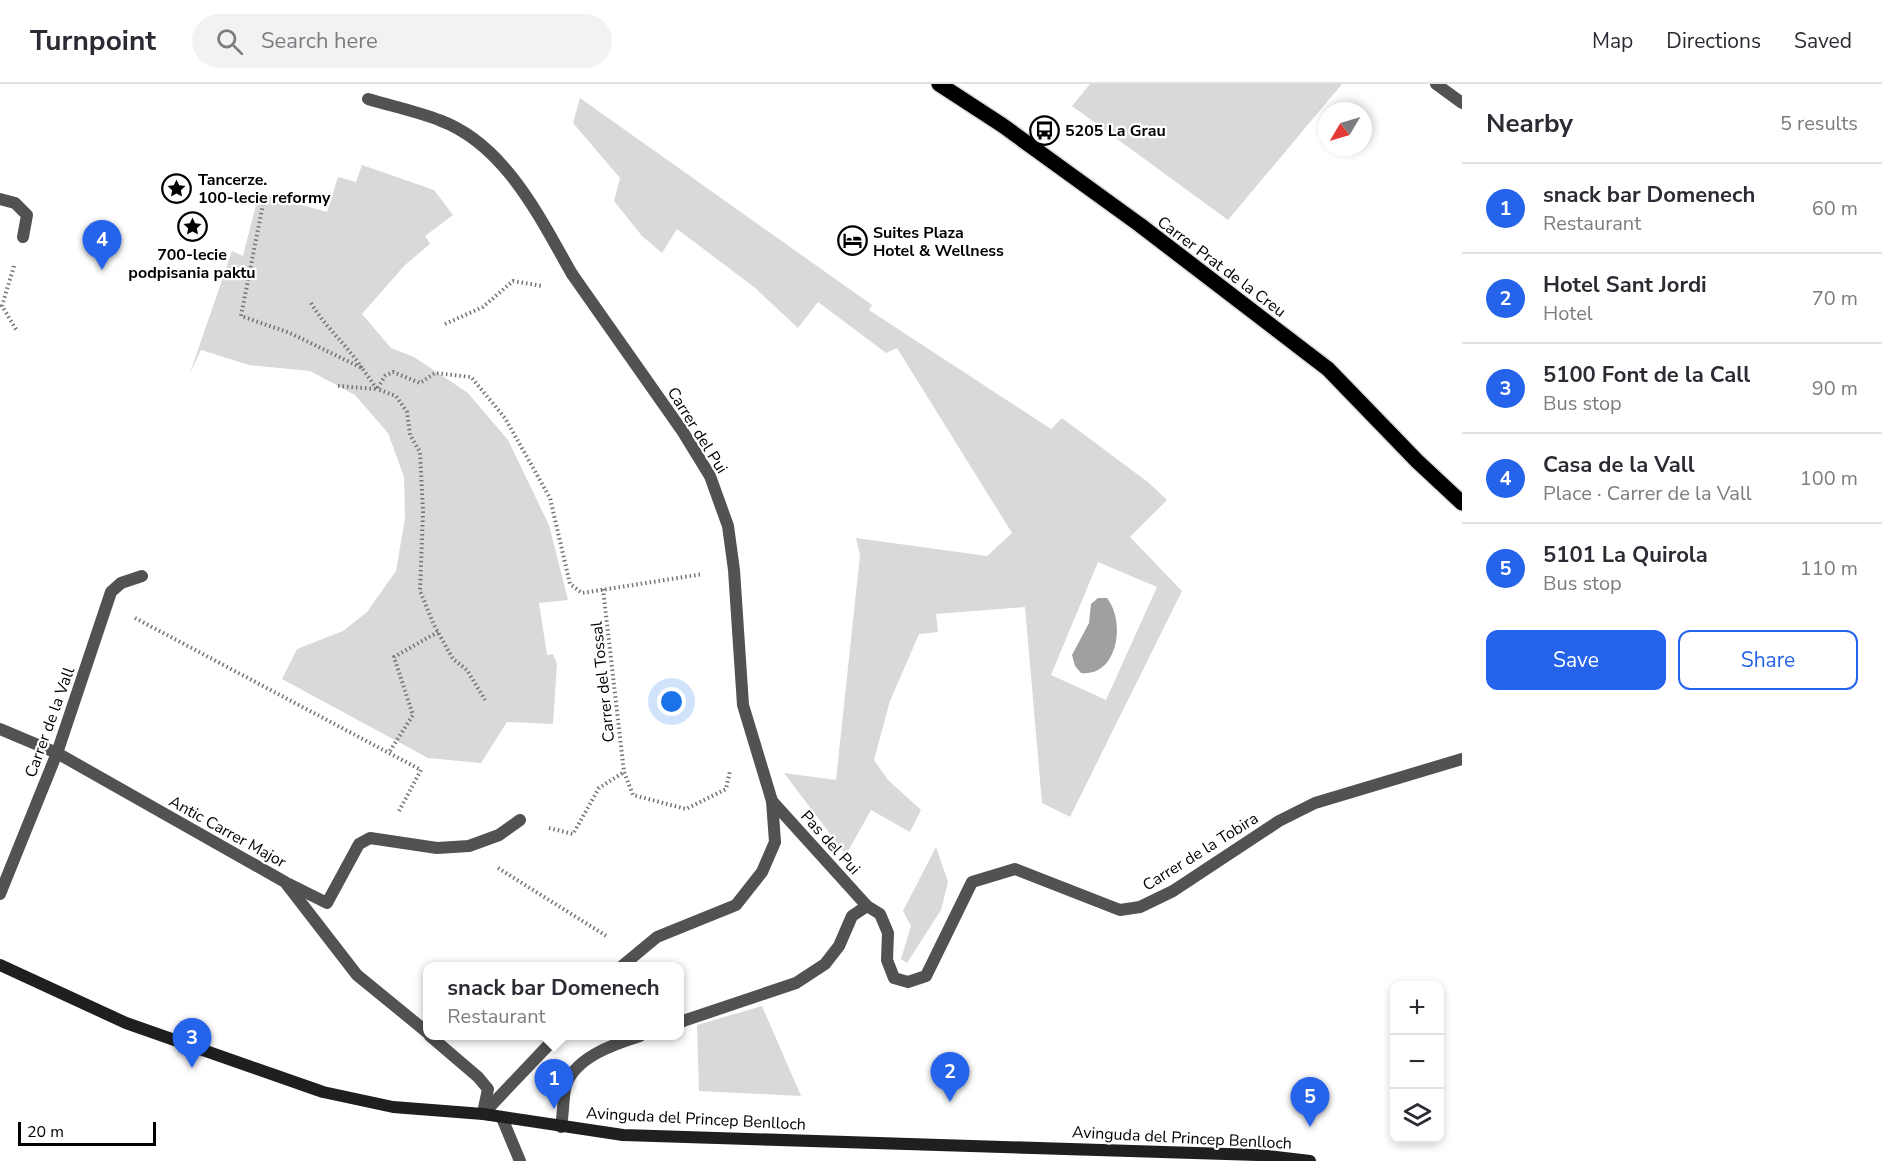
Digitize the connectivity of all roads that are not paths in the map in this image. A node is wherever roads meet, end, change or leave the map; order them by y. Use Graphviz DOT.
graph roads {
  1 [pos="939,84"];
  2 [pos="1436,84"];
  3 [pos="368,99"];
  4 [pos="1462,103"];
  5 [pos="0,199"];
  6 [pos="23,237"];
  7 [pos="1462,502"];
  8 [pos="142,576"];
  9 [pos="0,729"];
  10 [pos="57,753"];
  11 [pos="1462,759"];
  12 [pos="772,801"];
  13 [pos="520,820"];
  14 [pos="285,882"];
  15 [pos="0,894"];
  16 [pos="867,906"];
  17 [pos="626,962"];
  18 [pos="0,965"];
  19 [pos="684,1021"];
  20 [pos="423,1029"];
  21 [pos="436,1040"];
  22 [pos="552,1040"];
  23 [pos="625,1040"];
  24 [pos="483,1114"];
  25 [pos="502,1118"];
  26 [pos="561,1127"];
  27 [pos="520,1161"];
  28 [pos="1310,1161"];
  1 -- 7 [label="main road, Carrer Prat de la Creu"];
  2 -- 4 [label="street"];
  3 -- 12 [label="street, Carrer del Pui"];
  5 -- 6 [label="street"];
  8 -- 10 [label="street, Carrer de la Vall"];
  9 -- 10 [label="street, Antic Carrer Major"];
  10 -- 14 [label="street, Antic Carrer Major"];
  10 -- 15 [label="street, Carrer de la Vall"];
  11 -- 16 [label="street, Carrer de la Tobira"];
  12 -- 16 [label="street, Pas del Pui"];
  12 -- 17 [label="street, Carrer del Pui"];
  13 -- 14 [label="street"];
  14 -- 20 [label="street, Antic Carrer Major"];
  16 -- 19 [label="street"];
  18 -- 24 [label="street, Avinguda del Princep Benlloch"];
  21 -- 24 [label="street, Antic Carrer Major"];
  22 -- 24 [label="street"];
  23 -- 26 [label="street"];
  24 -- 25 [label="street, Avinguda del Princep Benlloch"];
  25 -- 26 [label="street, Avinguda del Princep Benlloch"];
  25 -- 27 [label="street"];
  26 -- 28 [label="street, Avinguda del Princep Benlloch"];
}
